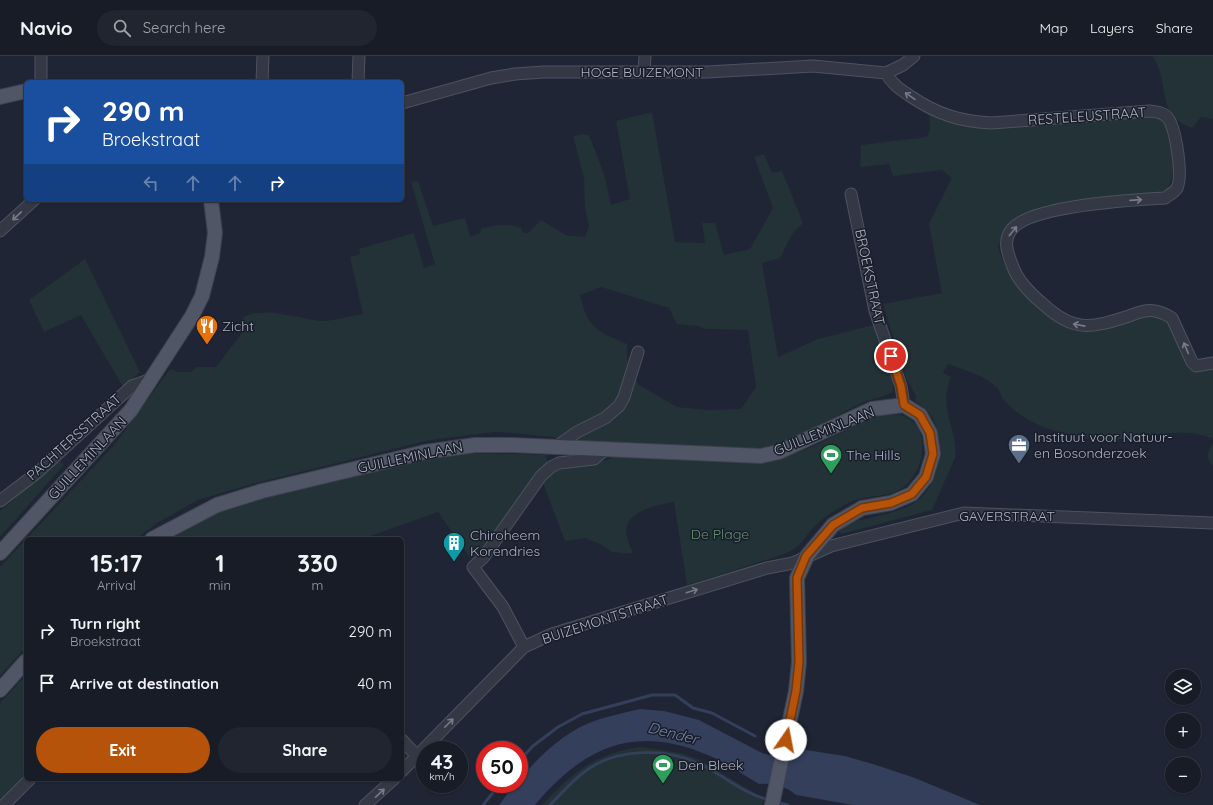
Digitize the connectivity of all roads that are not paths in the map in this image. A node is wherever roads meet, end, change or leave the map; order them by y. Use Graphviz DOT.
graph roads {
  1 [pos="41,56"];
  2 [pos="263,56"];
  3 [pos="359,56"];
  4 [pos="645,56"];
  5 [pos="914,56"];
  6 [pos="644,71"];
  7 [pos="886,73"];
  8 [pos="41,80"];
  9 [pos="262,80"];
  10 [pos="358,80"];
  11 [pos="24,91"];
  12 [pos="0,97"];
  13 [pos="404,102"];
  14 [pos="851,194"];
  15 [pos="32,202"];
  16 [pos="211,202"];
  17 [pos="0,231"];
  18 [pos="638,352"];
  19 [pos="1213,363"];
  20 [pos="152,379"];
  21 [pos="904,405"];
  22 [pos="557,446"];
  23 [pos="606,448"];
  24 [pos="0,501"];
  25 [pos="1213,523"];
  26 [pos="156,537"];
  27 [pos="0,553"];
  28 [pos="806,556"];
  29 [pos="524,647"];
  30 [pos="24,663"];
  31 [pos="0,690"];
  32 [pos="432,741"];
  33 [pos="404,742"];
  34 [pos="416,755"];
  35 [pos="416,757"];
  36 [pos="404,769"];
  37 [pos="28,781"];
  38 [pos="392,781"];
  39 [pos="4,805"];
  40 [pos="365,805"];
  41 [pos="772,805"];
  1 -- 8 [label="street"];
  2 -- 9 [label="street"];
  3 -- 10 [label="street"];
  4 -- 6 [label="street"];
  5 -- 7 [label="street"];
  6 -- 7 [label="street, HOGE BUIZEMONT"];
  6 -- 13 [label="street, HOGE BUIZEMONT"];
  19 -- 7 [label="street, RESTELEUSTRAAT, one-way"];
  11 -- 12 [label="main road"];
  14 -- 21 [label="street, BROEKSTRAAT"];
  15 -- 17 [label="street, one-way"];
  16 -- 20 [label="main road, GUILLEMINLAAN"];
  18 -- 22 [label="street"];
  20 -- 24 [label="street, PACHTERSSTRAAT"];
  20 -- 27 [label="main road, GUILLEMINLAAN"];
  21 -- 23 [label="main road, GUILLEMINLAAN"];
  21 -- 28 [label="main road"];
  22 -- 23 [label="main road, GUILLEMINLAAN"];
  22 -- 26 [label="main road, GUILLEMINLAAN"];
  23 -- 29 [label="street"];
  25 -- 28 [label="street, GAVERSTRAAT"];
  29 -- 28 [label="street, BUIZEMONTSTRAAT, one-way"];
  28 -- 41 [label="main road"];
  32 -- 29 [label="street, BUIZEMONTSTRAAT, one-way"];
  30 -- 31 [label="main road"];
  33 -- 34 [label="street"];
  35 -- 36 [label="street, BUIZEMONTSTRAAT"];
  37 -- 39 [label="street"];
  40 -- 38 [label="street, one-way"];
}
